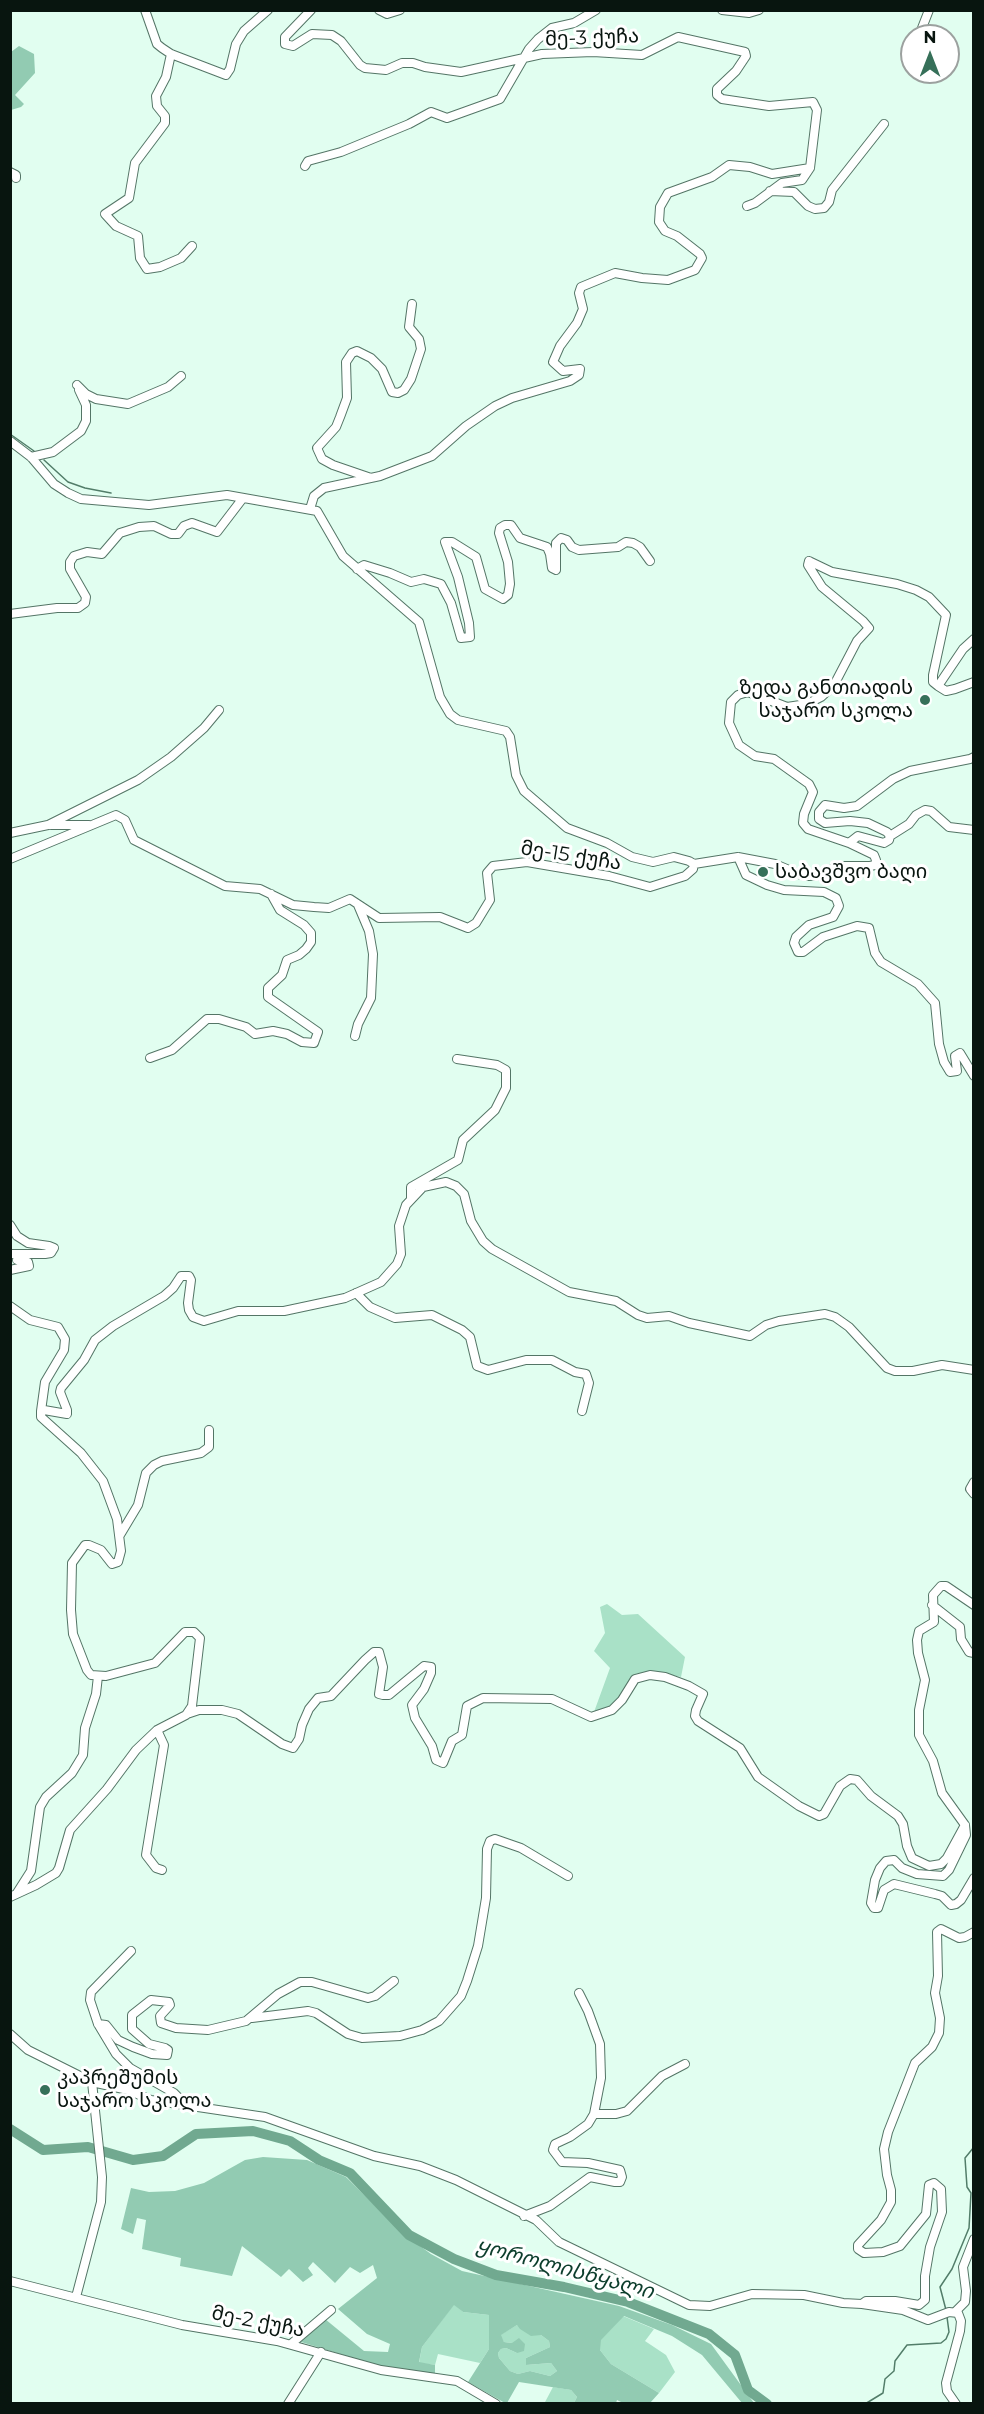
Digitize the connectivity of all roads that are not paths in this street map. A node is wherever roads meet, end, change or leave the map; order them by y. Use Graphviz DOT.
graph roads {
  1 [pos="145,10"];
  2 [pos="268,10"];
  3 [pos="311,10"];
  4 [pos="379,10"];
  5 [pos="400,10"];
  6 [pos="596,10"];
  7 [pos="722,10"];
  8 [pos="759,10"];
  9 [pos="929,10"];
  10 [pos="923,24"];
  11 [pos="171,54"];
  12 [pos="525,59"];
  13 [pos="884,124"];
  14 [pos="305,166"];
  15 [pos="810,168"];
  16 [pos="770,191"];
  17 [pos="747,206"];
  18 [pos="192,246"];
  19 [pos="412,304"];
  20 [pos="181,376"];
  21 [pos="10,441"];
  22 [pos="31,457"];
  23 [pos="372,478"];
  24 [pos="243,498"];
  25 [pos="309,509"];
  26 [pos="650,561"];
  27 [pos="357,569"];
  28 [pos="10,614"];
  29 [pos="974,639"];
  30 [pos="974,682"];
  31 [pos="938,686"];
  32 [pos="219,710"];
  33 [pos="974,757"];
  34 [pos="48,825"];
  35 [pos="93,825"];
  36 [pos="974,830"];
  37 [pos="10,833"];
  38 [pos="890,836"];
  39 [pos="849,843"];
  40 [pos="738,857"];
  41 [pos="10,859"];
  42 [pos="694,864"];
  43 [pos="271,894"];
  44 [pos="356,902"];
  45 [pos="355,1036"];
  46 [pos="150,1058"];
  47 [pos="457,1059"];
  48 [pos="974,1076"];
  49 [pos="411,1199"];
  50 [pos="10,1225"];
  51 [pos="10,1254"];
  52 [pos="10,1259"];
  53 [pos="10,1270"];
  54 [pos="356,1293"];
  55 [pos="10,1306"];
  56 [pos="974,1370"];
  57 [pos="41,1411"];
  58 [pos="582,1411"];
  59 [pos="209,1430"];
  60 [pos="974,1482"];
  61 [pos="974,1494"];
  62 [pos="119,1535"];
  63 [pos="932,1604"];
  64 [pos="974,1605"];
  65 [pos="974,1653"];
  66 [pos="98,1676"];
  67 [pos="186,1714"];
  68 [pos="157,1730"];
  69 [pos="965,1825"];
  70 [pos="162,1870"];
  71 [pos="568,1876"];
  72 [pos="974,1878"];
  73 [pos="13,1896"];
  74 [pos="974,1932"];
  75 [pos="131,1951"];
  76 [pos="394,1981"];
  77 [pos="579,1993"];
  78 [pos="252,2018"];
  79 [pos="98,2024"];
  80 [pos="10,2034"];
  81 [pos="685,2064"];
  82 [pos="92,2082"];
  83 [pos="187,2106"];
  84 [pos="594,2114"];
  85 [pos="524,2216"];
  86 [pos="974,2239"];
  87 [pos="10,2281"];
  88 [pos="76,2297"];
  89 [pos="862,2304"];
  90 [pos="331,2310"];
  91 [pos="949,2312"];
  92 [pos="291,2344"];
  93 [pos="321,2352"];
  94 [pos="288,2403"];
  95 [pos="496,2403"];
  96 [pos="956,2403"];
  1 -- 11 [label="street"];
  2 -- 11 [label="street"];
  3 -- 12 [label="street"];
  4 -- 5 [label="street"];
  6 -- 12 [label="street"];
  7 -- 8 [label="street"];
  9 -- 10 [label="street"];
  11 -- 18 [label="street"];
  12 -- 14 [label="street"];
  12 -- 15 [label="street, მე-3 ქუჩა"];
  13 -- 16 [label="street"];
  15 -- 16 [label="street"];
  15 -- 23 [label="street"];
  16 -- 17 [label="street"];
  19 -- 23 [label="street"];
  20 -- 22 [label="street"];
  21 -- 22 [label="street"];
  22 -- 24 [label="street"];
  23 -- 25 [label="street"];
  24 -- 25 [label="street"];
  24 -- 28 [label="street"];
  25 -- 27 [label="street"];
  26 -- 27 [label="street"];
  27 -- 42 [label="street"];
  29 -- 31 [label="street"];
  30 -- 31 [label="street"];
  31 -- 39 [label="street"];
  32 -- 34 [label="street"];
  33 -- 38 [label="street"];
  34 -- 35 [label="street"];
  34 -- 37 [label="street"];
  35 -- 41 [label="street"];
  35 -- 43 [label="street"];
  36 -- 38 [label="street"];
  38 -- 39 [label="street"];
  39 -- 40 [label="street"];
  40 -- 42 [label="street"];
  40 -- 48 [label="street"];
  42 -- 44 [label="street, მე-15 ქუჩა"];
  43 -- 44 [label="street"];
  43 -- 46 [label="street"];
  44 -- 45 [label="street"];
  47 -- 49 [label="street"];
  49 -- 54 [label="street"];
  49 -- 56 [label="street"];
  50 -- 51 [label="street"];
  52 -- 53 [label="street"];
  54 -- 57 [label="street"];
  54 -- 58 [label="street"];
  55 -- 57 [label="street"];
  57 -- 62 [label="street"];
  59 -- 62 [label="street"];
  60 -- 61 [label="street"];
  62 -- 66 [label="street"];
  63 -- 64 [label="street"];
  63 -- 65 [label="street"];
  63 -- 69 [label="street"];
  66 -- 67 [label="street"];
  66 -- 73 [label="street"];
  67 -- 68 [label="street"];
  67 -- 69 [label="street"];
  68 -- 70 [label="street"];
  68 -- 73 [label="street"];
  69 -- 72 [label="street"];
  71 -- 78 [label="street"];
  74 -- 89 [label="street"];
  75 -- 79 [label="street"];
  76 -- 78 [label="street"];
  77 -- 84 [label="street"];
  78 -- 79 [label="street"];
  79 -- 83 [label="street"];
  80 -- 82 [label="street"];
  81 -- 84 [label="street"];
  82 -- 83 [label="street"];
  82 -- 88 [label="street"];
  83 -- 85 [label="street"];
  84 -- 85 [label="street"];
  85 -- 89 [label="street"];
  86 -- 91 [label="street"];
  87 -- 88 [label="street, მე-2 ქუჩა"];
  88 -- 92 [label="street, მე-2 ქუჩა"];
  89 -- 91 [label="street"];
  90 -- 92 [label="street"];
  91 -- 96 [label="street"];
  92 -- 93 [label="street, მე-2 ქუჩა"];
  93 -- 94 [label="street"];
  93 -- 95 [label="street, მე-2 ქუჩა"];
}
